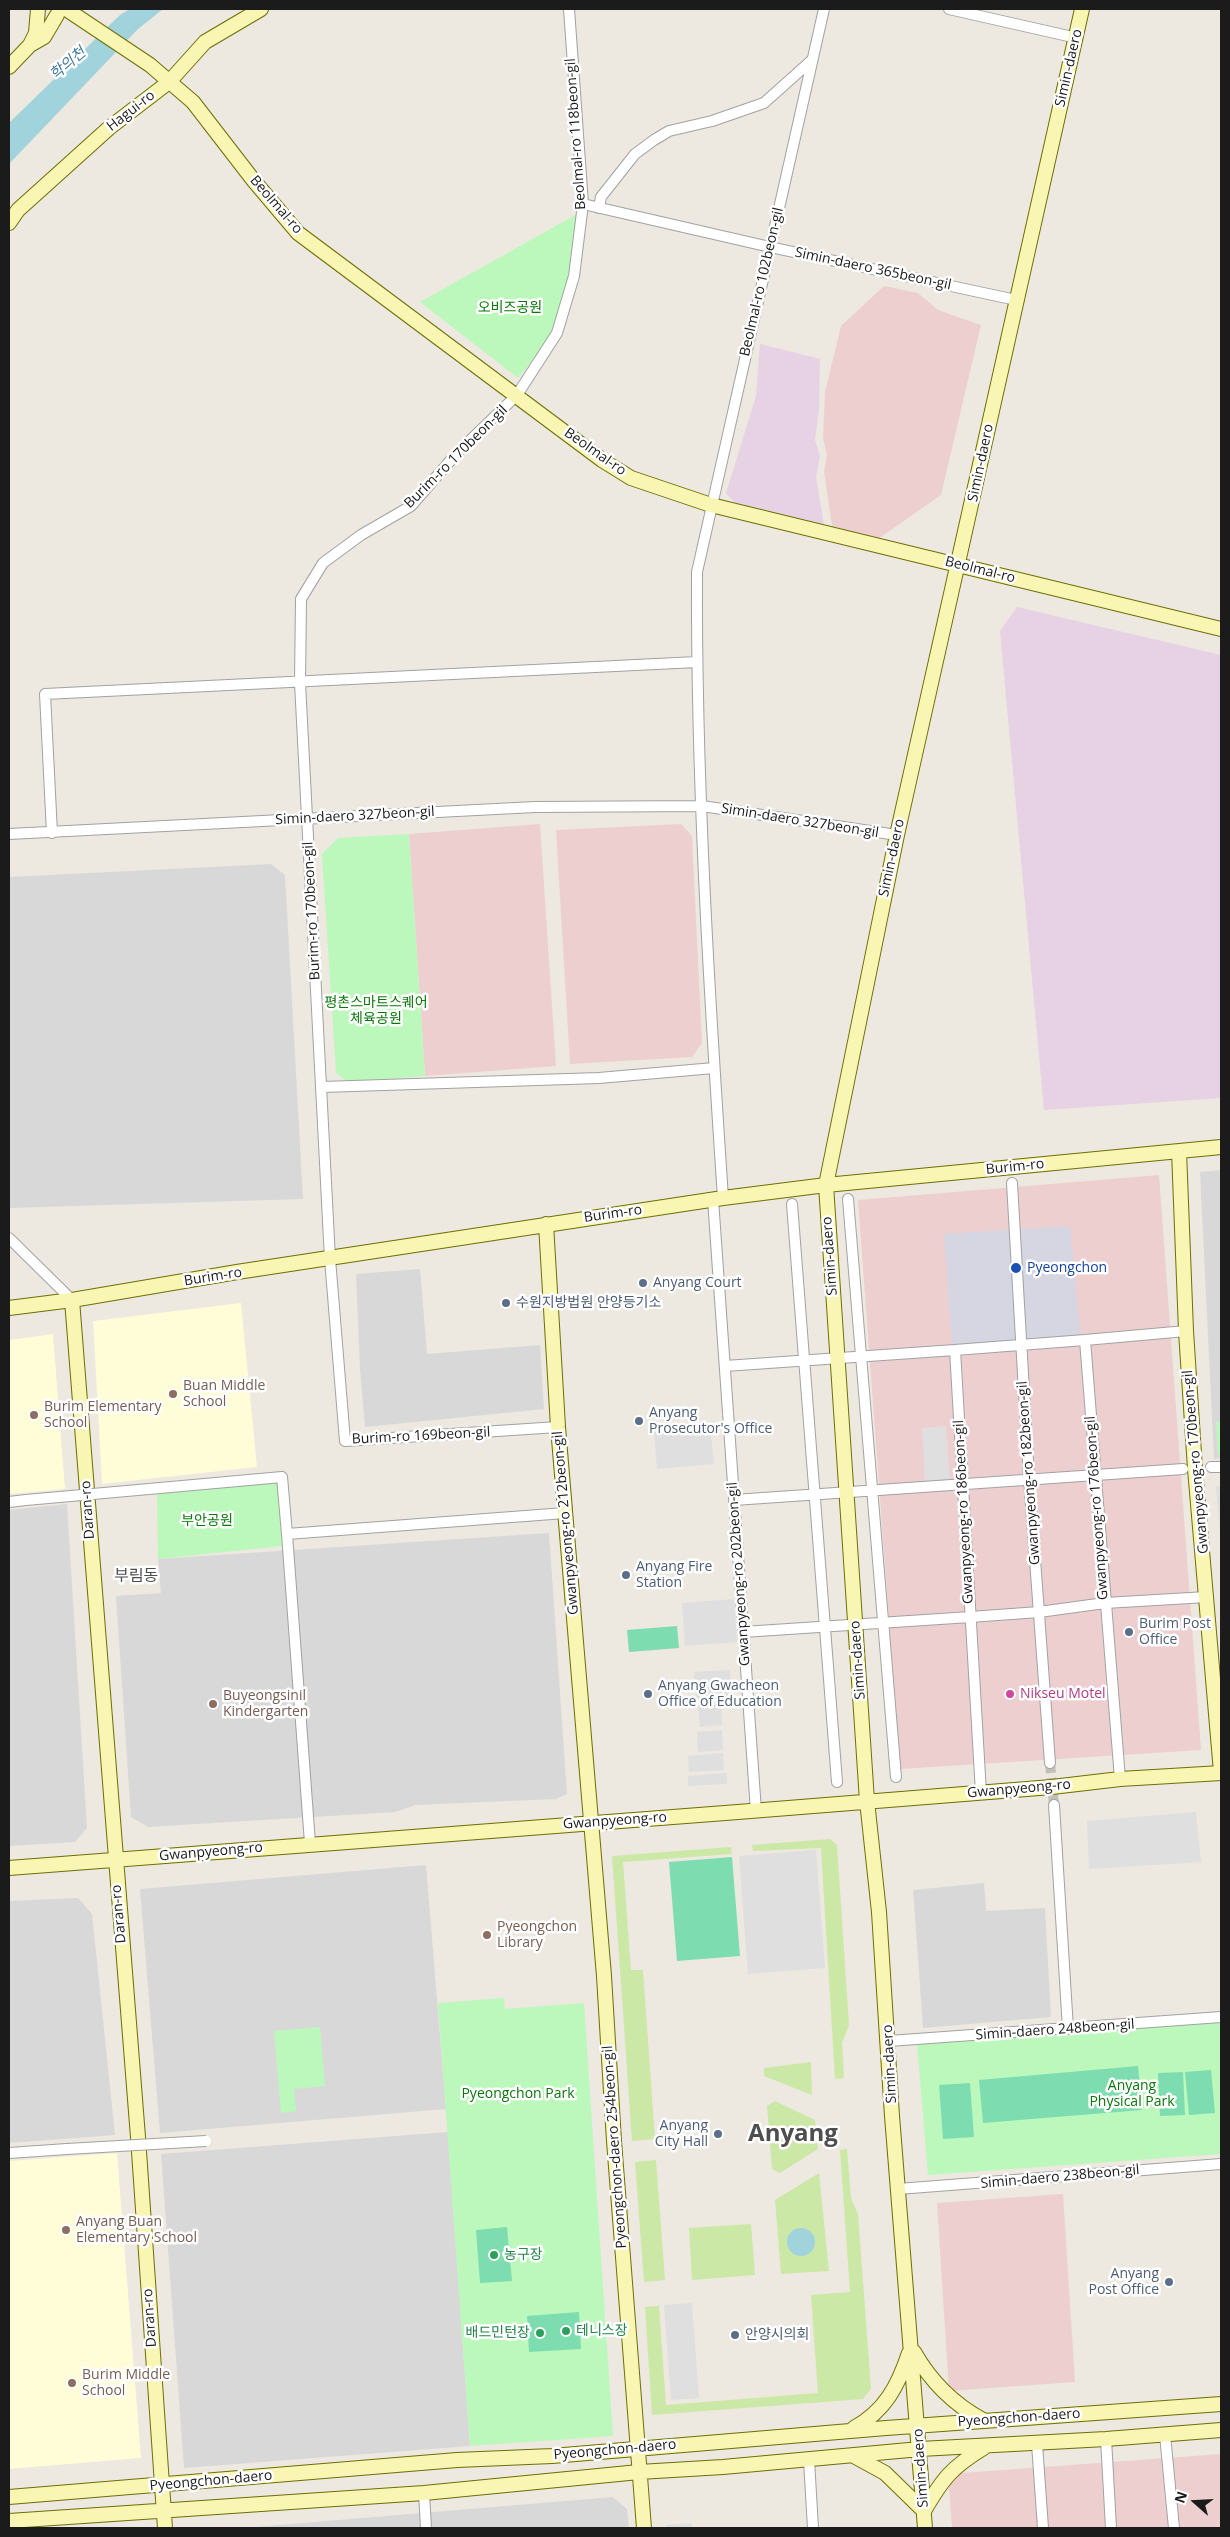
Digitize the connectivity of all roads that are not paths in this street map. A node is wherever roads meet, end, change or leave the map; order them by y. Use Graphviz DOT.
graph roads {
  1 [pos="38,9"];
  2 [pos="261,9"];
  3 [pos="570,9"];
  4 [pos="824,9"];
  5 [pos="950,9"];
  6 [pos="1082,9"];
  7 [pos="65,12"];
  8 [pos="1077,38"];
  9 [pos="30,45"];
  10 [pos="812,60"];
  11 [pos="9,67"];
  12 [pos="168,82"];
  13 [pos="583,204"];
  14 [pos="599,208"];
  15 [pos="9,223"];
  16 [pos="770,248"];
  17 [pos="1016,300"];
  18 [pos="517,395"];
  19 [pos="711,505"];
  20 [pos="959,564"];
  21 [pos="1221,629"];
  22 [pos="697,662"];
  23 [pos="300,683"];
  24 [pos="702,806"];
  25 [pos="306,818"];
  26 [pos="52,833"];
  27 [pos="9,834"];
  28 [pos="897,835"];
  29 [pos="714,1068"];
  30 [pos="322,1087"];
  31 [pos="1221,1147"];
  32 [pos="1179,1151"];
  33 [pos="1012,1183"];
  34 [pos="826,1184"];
  35 [pos="718,1198"];
  36 [pos="848,1199"];
  37 [pos="792,1204"];
  38 [pos="546,1224"];
  39 [pos="9,1238"];
  40 [pos="330,1259"];
  41 [pos="72,1300"];
  42 [pos="9,1308"];
  43 [pos="1186,1331"];
  44 [pos="1084,1340"];
  45 [pos="1020,1346"];
  46 [pos="954,1350"];
  47 [pos="836,1357"];
  48 [pos="861,1357"];
  49 [pos="804,1360"];
  50 [pos="725,1366"];
  51 [pos="558,1428"];
  52 [pos="1184,1469"];
  53 [pos="1095,1474"];
  54 [pos="1028,1478"];
  55 [pos="962,1483"];
  56 [pos="872,1490"];
  57 [pos="846,1493"];
  58 [pos="815,1495"];
  59 [pos="734,1500"];
  60 [pos="9,1502"];
  61 [pos="566,1513"];
  62 [pos="287,1534"];
  63 [pos="1207,1597"];
  64 [pos="1104,1603"];
  65 [pos="1039,1612"];
  66 [pos="970,1617"];
  67 [pos="883,1623"];
  68 [pos="856,1624"];
  69 [pos="825,1626"];
  70 [pos="743,1632"];
  71 [pos="1050,1763"];
  72 [pos="1221,1773"];
  73 [pos="896,1777"];
  74 [pos="1120,1779"];
  75 [pos="837,1782"];
  76 [pos="981,1793"];
  77 [pos="867,1801"];
  78 [pos="1054,1805"];
  79 [pos="756,1811"];
  80 [pos="590,1822"];
  81 [pos="310,1843"];
  82 [pos="114,1860"];
  83 [pos="9,1868"];
  84 [pos="1221,2017"];
  85 [pos="1068,2029"];
  86 [pos="889,2041"];
  87 [pos="206,2141"];
  88 [pos="9,2154"];
  89 [pos="1221,2164"];
  90 [pos="898,2188"];
  91 [pos="911,2348"];
  92 [pos="1221,2404"];
  93 [pos="984,2421"];
  94 [pos="918,2425"];
  95 [pos="850,2430"];
  96 [pos="1221,2430"];
  97 [pos="1165,2434"];
  98 [pos="1106,2439"];
  99 [pos="1037,2444"];
  100 [pos="986,2446"];
  101 [pos="637,2447"];
  102 [pos="920,2450"];
  103 [pos="852,2456"];
  104 [pos="809,2460"];
  105 [pos="639,2472"];
  106 [pos="162,2484"];
  107 [pos="424,2493"];
  108 [pos="9,2497"];
  109 [pos="924,2511"];
  110 [pos="163,2512"];
  111 [pos="9,2521"];
  112 [pos="165,2528"];
  113 [pos="426,2528"];
  114 [pos="644,2528"];
  115 [pos="813,2528"];
  116 [pos="925,2528"];
  117 [pos="1043,2528"];
  118 [pos="1112,2528"];
  119 [pos="1174,2528"];
  1 -- 7 [label="street, Beolmal-ro"];
  1 -- 9 [label="street"];
  2 -- 12 [label="street, Hagui-ro"];
  3 -- 13 [label="street, Beolmal-ro 118beon-gil"];
  4 -- 10 [label="street, Beolmal-ro 102beon-gil"];
  5 -- 8 [label="street"];
  6 -- 8 [label="street, Simin-daero"];
  7 -- 9 [label="street"];
  7 -- 12 [label="street, Beolmal-ro"];
  8 -- 17 [label="street, Simin-daero"];
  9 -- 11 [label="street"];
  10 -- 14 [label="street"];
  10 -- 16 [label="street, Beolmal-ro 102beon-gil"];
  12 -- 15 [label="street, Hagui-ro"];
  12 -- 18 [label="street, Beolmal-ro"];
  13 -- 14 [label="street, Simin-daero 365beon-gil"];
  13 -- 18 [label="street, Beolmal-ro 118beon-gil"];
  14 -- 16 [label="street, Simin-daero 365beon-gil"];
  16 -- 17 [label="street, Simin-daero 365beon-gil"];
  16 -- 19 [label="street, Beolmal-ro 102beon-gil"];
  17 -- 20 [label="street, Simin-daero"];
  18 -- 19 [label="street, Beolmal-ro"];
  18 -- 23 [label="street, Burim-ro 170beon-gil"];
  19 -- 20 [label="street, Beolmal-ro"];
  19 -- 22 [label="street, Beolmal-ro 102beon-gil"];
  20 -- 21 [label="street, Beolmal-ro"];
  20 -- 28 [label="street, Simin-daero"];
  22 -- 23 [label="street"];
  22 -- 24 [label="street, Simin-daero 327beon-gil"];
  23 -- 25 [label="street, Burim-ro 170beon-gil"];
  23 -- 26 [label="street"];
  24 -- 25 [label="street, Simin-daero 327beon-gil"];
  24 -- 28 [label="street, Simin-daero 327beon-gil"];
  24 -- 29 [label="street, Simin-daero 327beon-gil"];
  25 -- 26 [label="street, Simin-daero 327beon-gil"];
  25 -- 30 [label="street, Burim-ro 170beon-gil"];
  26 -- 27 [label="street, Simin-daero 327beon-gil"];
  28 -- 34 [label="street, Simin-daero"];
  29 -- 30 [label="street"];
  29 -- 35 [label="street, Simin-daero 327beon-gil"];
  30 -- 40 [label="street, Burim-ro 170beon-gil"];
  31 -- 32 [label="street, Burim-ro"];
  32 -- 34 [label="street, Burim-ro"];
  32 -- 43 [label="street, Gwanpyeong-ro 170beon-gil"];
  33 -- 45 [label="street, Gwanpyeong-ro 182beon-gil"];
  34 -- 35 [label="street, Burim-ro"];
  34 -- 47 [label="street, Simin-daero"];
  35 -- 38 [label="street, Burim-ro"];
  35 -- 50 [label="street, Gwanpyeong-ro 202beon-gil"];
  36 -- 48 [label="street"];
  37 -- 49 [label="street"];
  38 -- 40 [label="street, Burim-ro"];
  38 -- 51 [label="street, Gwanpyeong-ro 212beon-gil"];
  39 -- 41 [label="street"];
  40 -- 41 [label="street, Burim-ro"];
  40 -- 51 [label="street, Burim-ro 169beon-gil"];
  41 -- 42 [label="street, Burim-ro"];
  41 -- 82 [label="street, Daran-ro"];
  43 -- 44 [label="street"];
  43 -- 63 [label="street, Gwanpyeong-ro 170beon-gil"];
  44 -- 45 [label="street"];
  44 -- 53 [label="street, Gwanpyeong-ro 176beon-gil"];
  45 -- 46 [label="street"];
  45 -- 54 [label="street, Gwanpyeong-ro 182beon-gil"];
  46 -- 48 [label="street"];
  46 -- 55 [label="street, Gwanpyeong-ro 186beon-gil"];
  47 -- 48 [label="street"];
  47 -- 49 [label="street"];
  47 -- 57 [label="street, Simin-daero"];
  48 -- 56 [label="street"];
  49 -- 50 [label="street"];
  49 -- 58 [label="street"];
  50 -- 59 [label="street, Gwanpyeong-ro 202beon-gil"];
  51 -- 61 [label="street, Gwanpyeong-ro 212beon-gil"];
  52 -- 53 [label="street"];
  53 -- 54 [label="street"];
  53 -- 64 [label="street, Gwanpyeong-ro 176beon-gil"];
  54 -- 55 [label="street"];
  54 -- 65 [label="street, Gwanpyeong-ro 182beon-gil"];
  55 -- 56 [label="street"];
  55 -- 66 [label="street, Gwanpyeong-ro 186beon-gil"];
  56 -- 57 [label="street"];
  56 -- 67 [label="street"];
  57 -- 58 [label="street"];
  57 -- 68 [label="street, Simin-daero"];
  58 -- 59 [label="street"];
  58 -- 69 [label="street"];
  59 -- 70 [label="street, Gwanpyeong-ro 202beon-gil"];
  60 -- 62 [label="street, bridge"];
  61 -- 62 [label="street"];
  61 -- 80 [label="street, Gwanpyeong-ro 212beon-gil"];
  62 -- 81 [label="street"];
  63 -- 64 [label="street"];
  63 -- 72 [label="street, Gwanpyeong-ro 170beon-gil"];
  64 -- 65 [label="street"];
  64 -- 74 [label="street, Gwanpyeong-ro 176beon-gil"];
  65 -- 66 [label="street"];
  65 -- 71 [label="street, Gwanpyeong-ro 182beon-gil"];
  66 -- 67 [label="street"];
  66 -- 76 [label="street, Gwanpyeong-ro 186beon-gil"];
  67 -- 68 [label="street"];
  67 -- 73 [label="street"];
  68 -- 69 [label="street"];
  68 -- 77 [label="street, Simin-daero"];
  69 -- 70 [label="street"];
  69 -- 75 [label="street"];
  70 -- 79 [label="street, Gwanpyeong-ro 202beon-gil"];
  72 -- 74 [label="street, Gwanpyeong-ro"];
  74 -- 76 [label="street, Gwanpyeong-ro"];
  76 -- 77 [label="street, Gwanpyeong-ro"];
  77 -- 79 [label="street, Gwanpyeong-ro"];
  77 -- 86 [label="street, Simin-daero"];
  78 -- 85 [label="street"];
  79 -- 80 [label="street, Gwanpyeong-ro"];
  80 -- 81 [label="street, Gwanpyeong-ro"];
  80 -- 101 [label="street, Pyeongchon-daero 254beon-gil"];
  81 -- 82 [label="street, Gwanpyeong-ro"];
  82 -- 83 [label="street, Gwanpyeong-ro"];
  82 -- 106 [label="street, Daran-ro"];
  84 -- 85 [label="street, Simin-daero 248beon-gil"];
  85 -- 86 [label="street, Simin-daero 248beon-gil"];
  86 -- 90 [label="street, Simin-daero"];
  87 -- 88 [label="street, bridge"];
  89 -- 90 [label="street, Simin-daero 238beon-gil"];
  90 -- 91 [label="street, Simin-daero"];
  91 -- 93 [label="street"];
  91 -- 94 [label="street, Simin-daero"];
  91 -- 95 [label="street"];
  92 -- 93 [label="street, Pyeongchon-daero"];
  93 -- 94 [label="street, Pyeongchon-daero"];
  94 -- 95 [label="street, Pyeongchon-daero"];
  94 -- 102 [label="street, Simin-daero"];
  95 -- 101 [label="street, Pyeongchon-daero"];
  96 -- 97 [label="street, Pyeongchon-daero"];
  97 -- 98 [label="street, Pyeongchon-daero"];
  97 -- 119 [label="street"];
  98 -- 99 [label="street, Pyeongchon-daero"];
  98 -- 118 [label="street"];
  99 -- 100 [label="street, Pyeongchon-daero"];
  99 -- 117 [label="street"];
  100 -- 102 [label="street, Pyeongchon-daero"];
  100 -- 109 [label="street"];
  101 -- 105 [label="street, Pyeongchon-daero 254beon-gil"];
  101 -- 106 [label="street, Pyeongchon-daero"];
  102 -- 103 [label="street, Pyeongchon-daero"];
  102 -- 109 [label="street, Simin-daero"];
  103 -- 104 [label="street, Pyeongchon-daero"];
  103 -- 109 [label="street"];
  104 -- 105 [label="street, Pyeongchon-daero"];
  104 -- 115 [label="street"];
  105 -- 107 [label="street, Pyeongchon-daero"];
  105 -- 114 [label="street, Pyeongchon-daero 254beon-gil"];
  106 -- 108 [label="street, Pyeongchon-daero"];
  106 -- 110 [label="street, Daran-ro"];
  107 -- 110 [label="street, Pyeongchon-daero"];
  107 -- 113 [label="street"];
  109 -- 116 [label="street, Simin-daero"];
  110 -- 111 [label="street, Pyeongchon-daero"];
  110 -- 112 [label="street, Daran-ro"];
}
